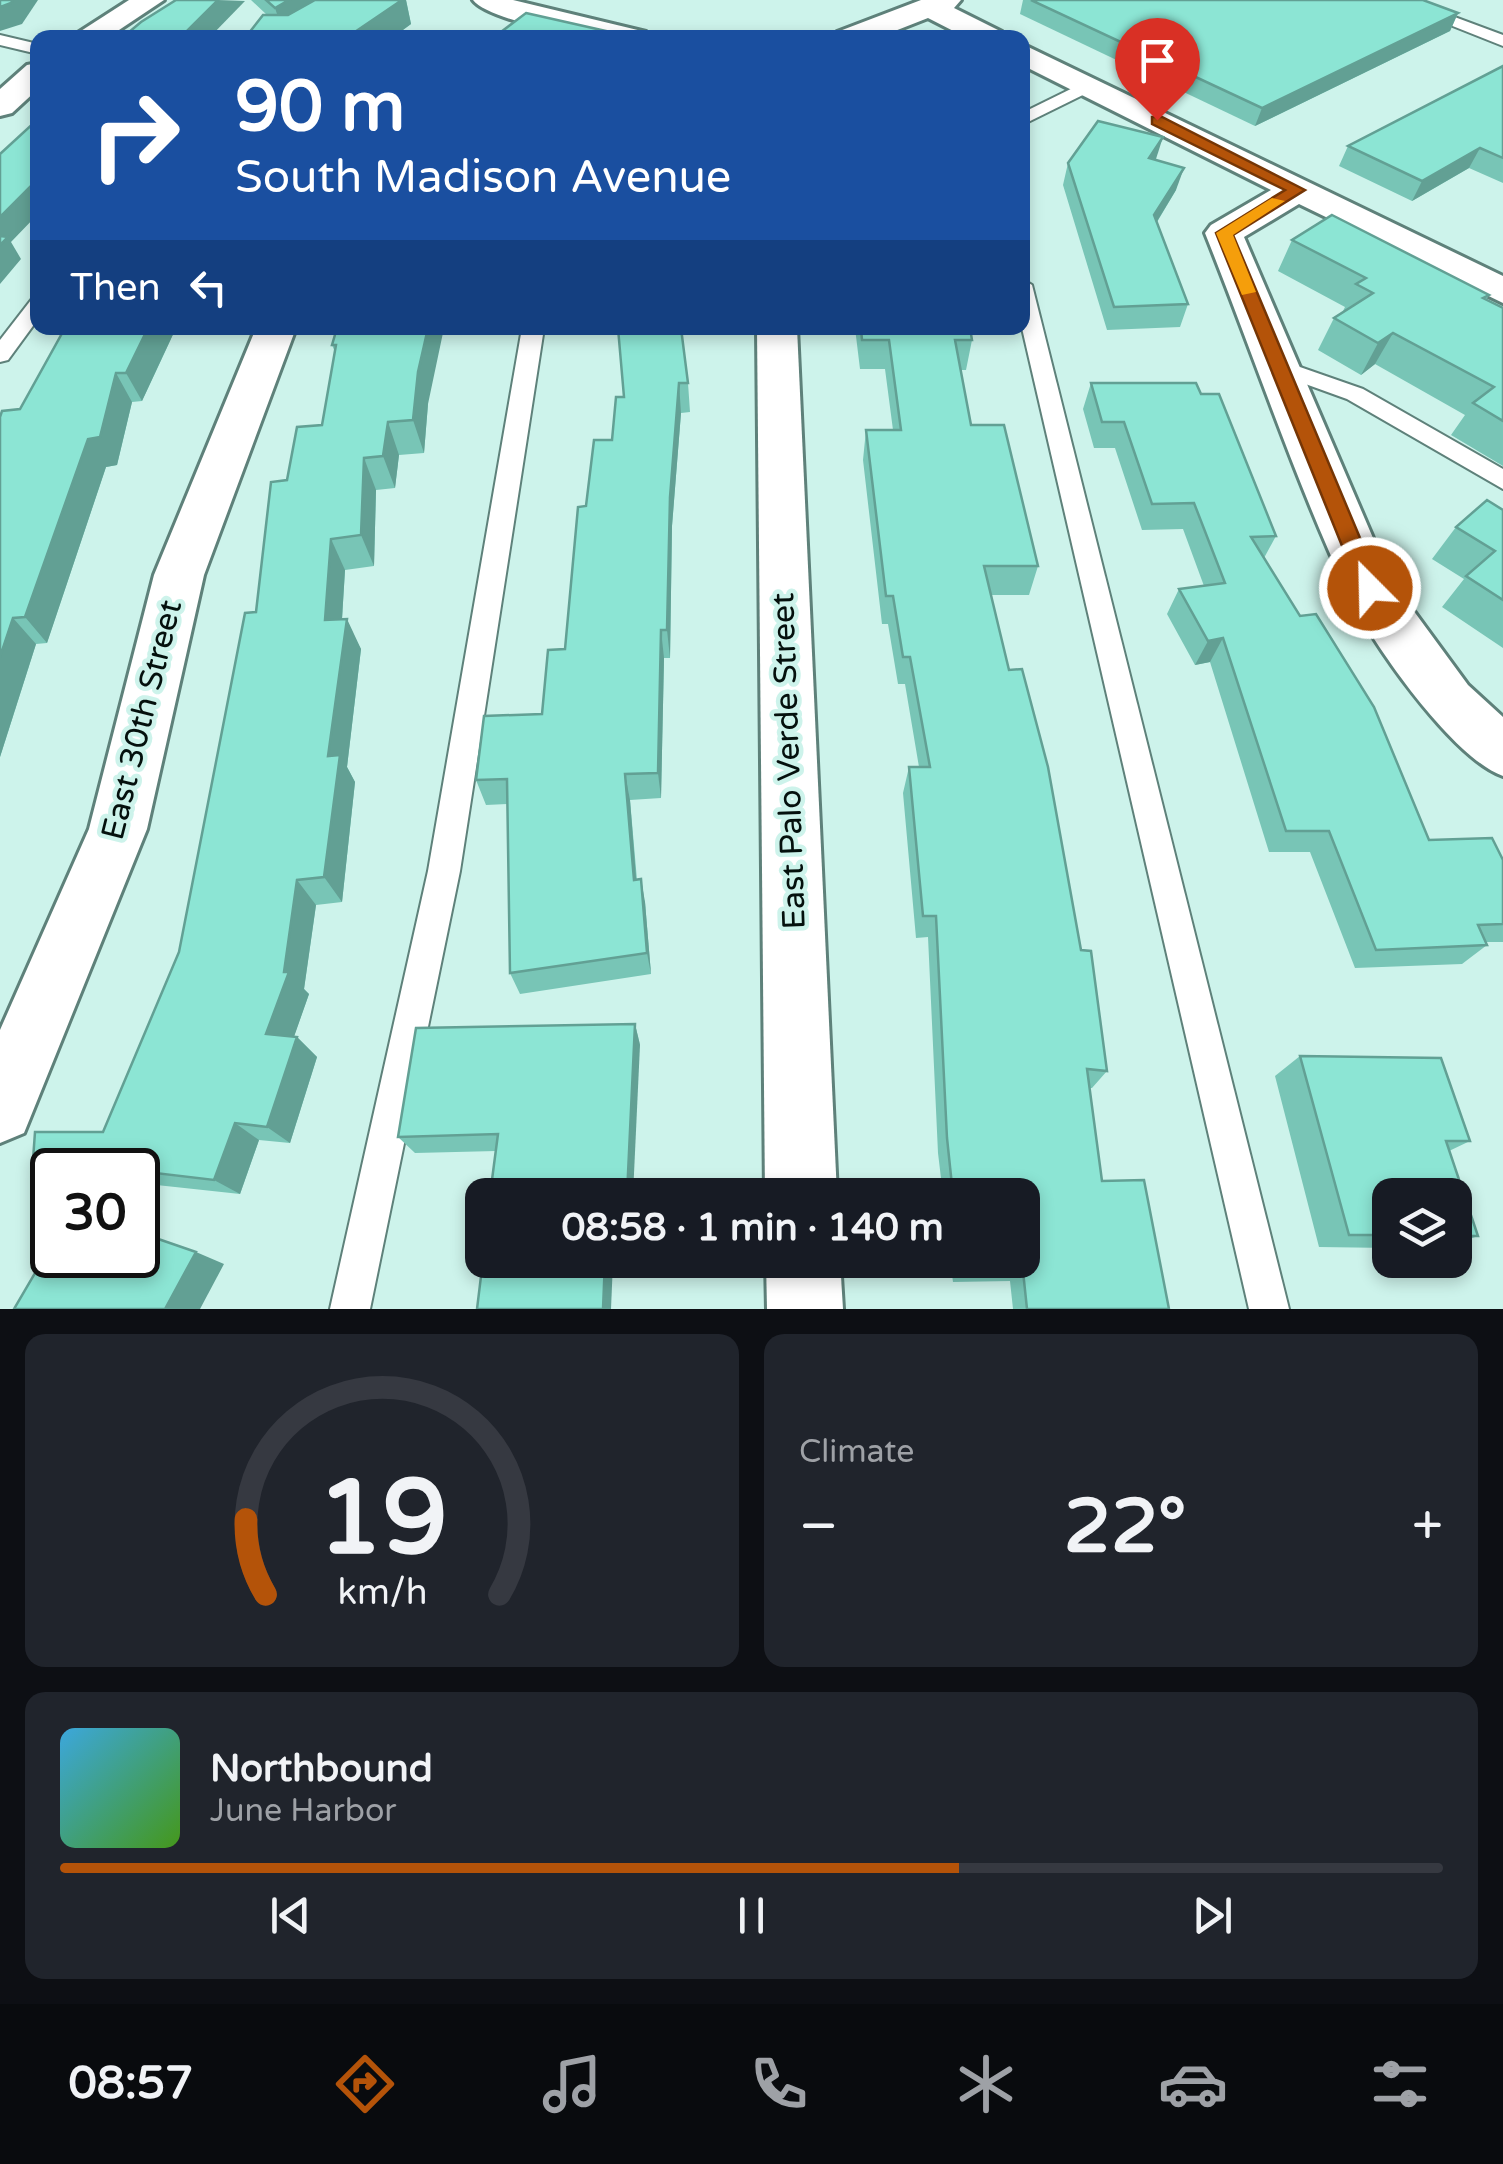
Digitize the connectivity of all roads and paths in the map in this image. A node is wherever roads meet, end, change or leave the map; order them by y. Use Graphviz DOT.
graph roads {
  1 [pos="150,0"];
  2 [pos="1395,0"];
  3 [pos="938,3"];
  4 [pos="494,13"];
  5 [pos="99,30"];
  6 [pos="590,30"];
  7 [pos="869,30"];
  8 [pos="979,30"];
  9 [pos="0,40"];
  10 [pos="1503,41"];
  11 [pos="30,46"];
  12 [pos="1030,58"];
  13 [pos="30,79"];
  14 [pos="1088,86"];
  15 [pos="0,106"];
  16 [pos="1030,116"];
  17 [pos="1297,190"];
  18 [pos="1503,292"];
  19 [pos="30,315"];
  20 [pos="1030,318"];
  21 [pos="273,335"];
  22 [pos="532,335"];
  23 [pos="777,335"];
  24 [pos="0,355"];
  25 [pos="1277,366"];
  26 [pos="1503,480"];
  27 [pos="1503,752"];
  28 [pos="0,1109"];
  29 [pos="802,1178"];
  30 [pos="804,1278"];
  31 [pos="350,1309"];
  32 [pos="805,1309"];
  33 [pos="1269,1309"];
  1 -- 5 [label="street"];
  2 -- 10 [label="lane"];
  3 -- 7 [label="street"];
  3 -- 8 [label="street"];
  4 -- 6 [label="street"];
  9 -- 11 [label="lane"];
  12 -- 14 [label="street"];
  13 -- 15 [label="street"];
  14 -- 16 [label="lane"];
  14 -- 17 [label="street"];
  17 -- 18 [label="street"];
  17 -- 25 [label="street"];
  19 -- 24 [label="lane"];
  20 -- 33 [label="lane"];
  21 -- 28 [label="street, East 30th Street"];
  22 -- 31 [label="lane"];
  23 -- 29 [label="street, East Palo Verde Street"];
  25 -- 26 [label="lane"];
  25 -- 27 [label="street"];
  30 -- 32 [label="street"];
}
